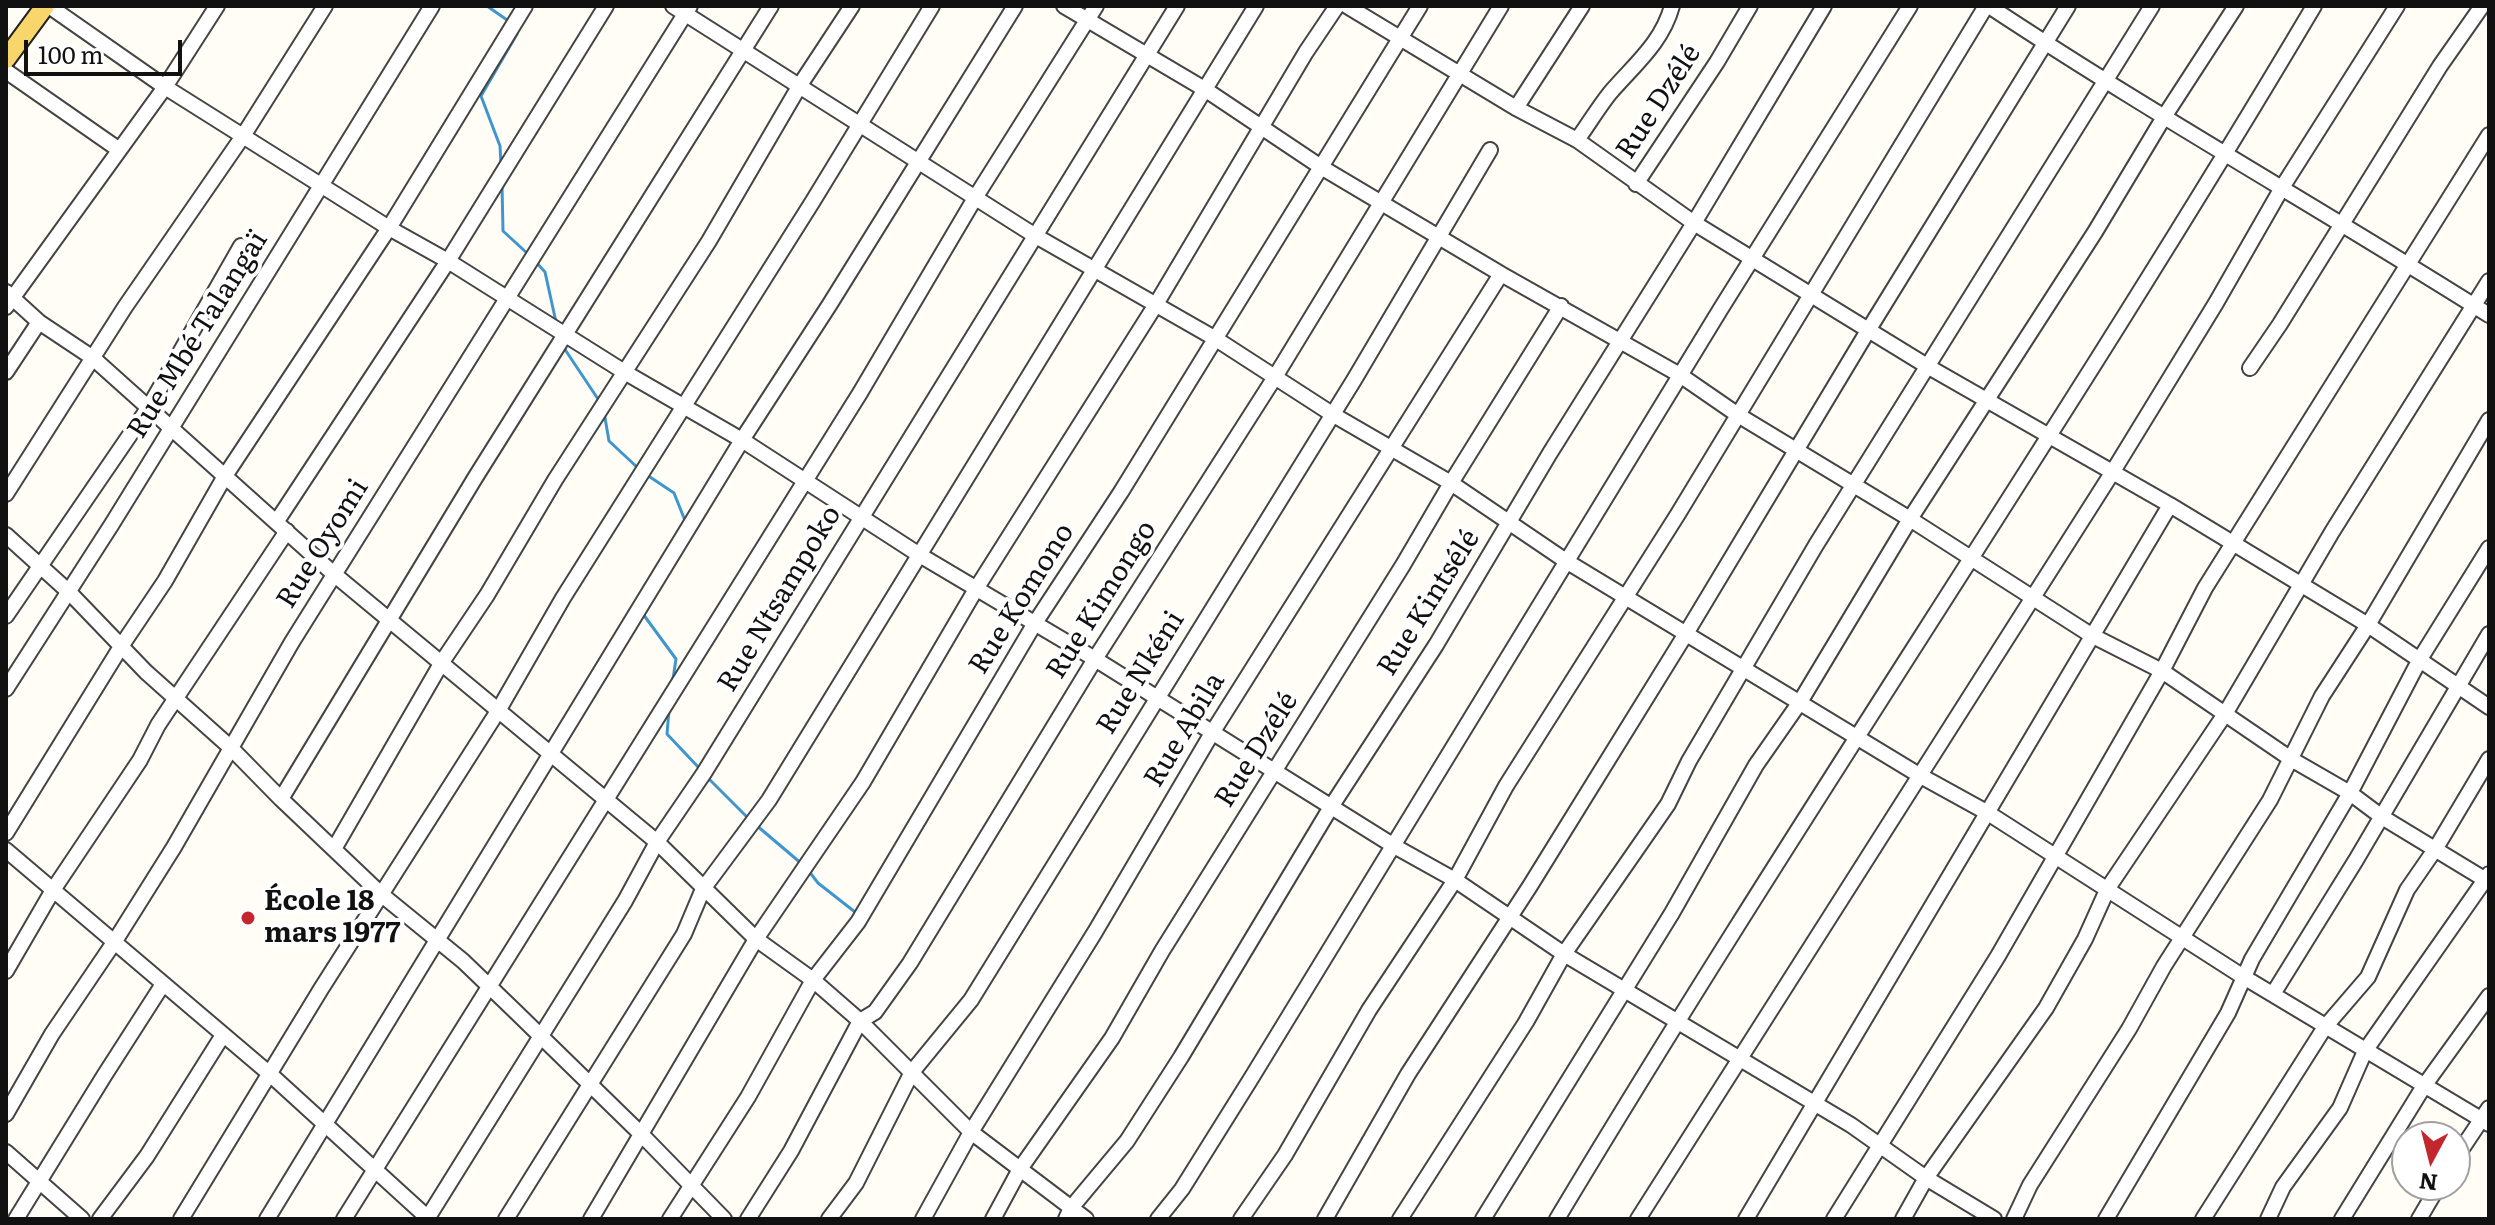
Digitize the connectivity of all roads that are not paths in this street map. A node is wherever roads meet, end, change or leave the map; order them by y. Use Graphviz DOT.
graph roads {
  1 [pos="47,6"];
  2 [pos="217,6"];
  3 [pos="325,6"];
  4 [pos="432,6"];
  5 [pos="525,6"];
  6 [pos="606,6"];
  7 [pos="771,6"];
  8 [pos="852,6"];
  9 [pos="932,6"];
  10 [pos="1015,6"];
  11 [pos="1064,6"];
  12 [pos="1096,6"];
  13 [pos="1177,6"];
  14 [pos="1256,6"];
  15 [pos="1337,6"];
  16 [pos="1347,6"];
  17 [pos="1420,6"];
  18 [pos="1501,6"];
  19 [pos="1582,6"];
  20 [pos="1672,6"];
  21 [pos="1750,6"];
  22 [pos="1824,6"];
  23 [pos="1910,6"];
  24 [pos="1988,6"];
  25 [pos="2068,6"];
  26 [pos="2152,6"];
  27 [pos="2236,6"];
  28 [pos="2314,6"];
  29 [pos="2397,6"];
  30 [pos="2482,6"];
  31 [pos="683,9"];
  32 [pos="1087,20"];
  33 [pos="1399,39"];
  34 [pos="2045,43"];
  35 [pos="743,50"];
  36 [pos="1148,56"];
  37 [pos="6,59"];
  38 [pos="6,71"];
  39 [pos="1460,74"];
  40 [pos="2106,82"];
  41 [pos="800,85"];
  42 [pos="165,87"];
  43 [pos="1206,90"];
  44 [pos="1516,108"];
  45 [pos="2164,117"];
  46 [pos="860,123"];
  47 [pos="1261,128"];
  48 [pos="2489,135"];
  49 [pos="243,136"];
  50 [pos="1577,140"];
  51 [pos="118,149"];
  52 [pos="1490,150"];
  53 [pos="2225,153"];
  54 [pos="919,161"];
  55 [pos="1321,167"];
  56 [pos="322,184"];
  57 [pos="1636,184"];
  58 [pos="2283,186"];
  59 [pos="975,198"];
  60 [pos="1381,202"];
  61 [pos="1694,223"];
  62 [pos="2342,224"];
  63 [pos="389,228"];
  64 [pos="1034,235"];
  65 [pos="1439,236"];
  66 [pos="241,246"];
  67 [pos="1752,258"];
  68 [pos="448,261"];
  69 [pos="2407,264"];
  70 [pos="1095,271"];
  71 [pos="1501,274"];
  72 [pos="2489,281"];
  73 [pos="1811,294"];
  74 [pos="8,299"];
  75 [pos="507,299"];
  76 [pos="2473,305"];
  77 [pos="1155,306"];
  78 [pos="1561,306"];
  79 [pos="2489,315"];
  80 [pos="39,322"];
  81 [pos="1869,329"];
  82 [pos="565,336"];
  83 [pos="1216,339"];
  84 [pos="1619,340"];
  85 [pos="93,358"];
  86 [pos="1927,366"];
  87 [pos="2250,368"];
  88 [pos="6,372"];
  89 [pos="626,373"];
  90 [pos="1680,375"];
  91 [pos="1275,377"];
  92 [pos="1985,400"];
  93 [pos="685,406"];
  94 [pos="149,407"];
  95 [pos="1332,414"];
  96 [pos="1738,415"];
  97 [pos="2489,420"];
  98 [pos="172,427"];
  99 [pos="2049,436"];
  100 [pos="742,440"];
  101 [pos="1391,449"];
  102 [pos="1797,452"];
  103 [pos="2112,473"];
  104 [pos="225,476"];
  105 [pos="804,481"];
  106 [pos="1451,483"];
  107 [pos="1853,485"];
  108 [pos="6,494"];
  109 [pos="2170,505"];
  110 [pos="860,516"];
  111 [pos="1910,519"];
  112 [pos="1510,521"];
  113 [pos="282,526"];
  114 [pos="6,535"];
  115 [pos="2232,545"];
  116 [pos="2489,548"];
  117 [pos="918,554"];
  118 [pos="1969,558"];
  119 [pos="1566,561"];
  120 [pos="39,565"];
  121 [pos="335,575"];
  122 [pos="2301,584"];
  123 [pos="976,589"];
  124 [pos="69,592"];
  125 [pos="1625,597"];
  126 [pos="2033,598"];
  127 [pos="6,616"];
  128 [pos="389,617"];
  129 [pos="1035,623"];
  130 [pos="2368,625"];
  131 [pos="1687,632"];
  132 [pos="2489,634"];
  133 [pos="2091,635"];
  134 [pos="122,645"];
  135 [pos="1095,659"];
  136 [pos="2420,659"];
  137 [pos="442,662"];
  138 [pos="1744,668"];
  139 [pos="2162,671"];
  140 [pos="2458,687"];
  141 [pos="6,689"];
  142 [pos="1157,698"];
  143 [pos="177,699"];
  144 [pos="1800,702"];
  145 [pos="2489,707"];
  146 [pos="498,711"];
  147 [pos="2225,714"];
  148 [pos="1212,733"];
  149 [pos="1856,736"];
  150 [pos="230,747"];
  151 [pos="552,753"];
  152 [pos="2291,759"];
  153 [pos="2489,759"];
  154 [pos="1274,773"];
  155 [pos="1919,775"];
  156 [pos="2350,793"];
  157 [pos="281,799"];
  158 [pos="607,800"];
  159 [pos="1331,807"];
  160 [pos="1988,813"];
  161 [pos="2382,817"];
  162 [pos="6,833"];
  163 [pos="657,842"];
  164 [pos="1394,846"];
  165 [pos="2436,848"];
  166 [pos="334,849"];
  167 [pos="6,850"];
  168 [pos="2055,857"];
  169 [pos="2488,878"];
  170 [pos="1455,880"];
  171 [pos="2108,888"];
  172 [pos="703,889"];
  173 [pos="53,890"];
  174 [pos="382,895"];
  175 [pos="1507,918"];
  176 [pos="2182,936"];
  177 [pos="756,939"];
  178 [pos="437,940"];
  179 [pos="115,941"];
  180 [pos="1564,954"];
  181 [pos="6,971"];
  182 [pos="2242,976"];
  183 [pos="813,980"];
  184 [pos="163,984"];
  185 [pos="487,987"];
  186 [pos="1624,990"];
  187 [pos="2273,994"];
  188 [pos="2489,996"];
  189 [pos="860,1021"];
  190 [pos="1679,1023"];
  191 [pos="2325,1027"];
  192 [pos="223,1035"];
  193 [pos="539,1036"];
  194 [pos="2365,1051"];
  195 [pos="1740,1058"];
  196 [pos="912,1072"];
  197 [pos="271,1075"];
  198 [pos="591,1084"];
  199 [pos="2424,1086"];
  200 [pos="1814,1103"];
  201 [pos="6,1114"];
  202 [pos="2486,1117"];
  203 [pos="323,1124"];
  204 [pos="971,1132"];
  205 [pos="642,1135"];
  206 [pos="2471,1137"];
  207 [pos="1879,1145"];
  208 [pos="6,1152"];
  209 [pos="373,1169"];
  210 [pos="1020,1169"];
  211 [pos="1926,1178"];
  212 [pos="40,1184"];
  213 [pos="692,1185"];
  214 [pos="2430,1201"];
  215 [pos="1069,1214"];
  216 [pos="16,1219"];
  217 [pos="82,1219"];
  218 [pos="100,1219"];
  219 [pos="181,1219"];
  220 [pos="267,1219"];
  221 [pos="344,1219"];
  222 [pos="428,1219"];
  223 [pos="506,1219"];
  224 [pos="591,1219"];
  225 [pos="670,1219"];
  226 [pos="724,1219"];
  227 [pos="748,1219"];
  228 [pos="829,1219"];
  229 [pos="923,1219"];
  230 [pos="993,1219"];
  231 [pos="1086,1219"];
  232 [pos="1158,1219"];
  233 [pos="1241,1219"];
  234 [pos="1325,1219"];
  235 [pos="1400,1219"];
  236 [pos="1483,1219"];
  237 [pos="1557,1219"];
  238 [pos="1638,1219"];
  239 [pos="1746,1219"];
  240 [pos="1834,1219"];
  241 [pos="1903,1219"];
  242 [pos="1994,1219"];
  243 [pos="2014,1219"];
  244 [pos="2106,1219"];
  245 [pos="2203,1219"];
  246 [pos="2268,1219"];
  247 [pos="2342,1219"];
  248 [pos="2419,1219"];
  1 -- 37 [label="main road"];
  1 -- 42 [label="street"];
  2 -- 42 [label="street"];
  3 -- 49 [label="street"];
  4 -- 56 [label="street, Rue Mbé Talangaï"];
  5 -- 63 [label="street"];
  6 -- 68 [label="street"];
  7 -- 35 [label="street"];
  8 -- 41 [label="street"];
  9 -- 46 [label="street"];
  10 -- 54 [label="street"];
  11 -- 32 [label="street"];
  12 -- 32 [label="street"];
  13 -- 36 [label="street, Rue Ntsampoko"];
  14 -- 43 [label="street"];
  15 -- 47 [label="street"];
  16 -- 33 [label="street"];
  17 -- 33 [label="street, Rue Komono"];
  18 -- 39 [label="street, Rue Kimongo"];
  19 -- 44 [label="street"];
  20 -- 50 [label="street"];
  21 -- 57 [label="street, Rue Dzélé"];
  22 -- 61 [label="street, Rue Kintsélé"];
  23 -- 67 [label="street"];
  24 -- 34 [label="street"];
  24 -- 73 [label="street"];
  25 -- 34 [label="street"];
  26 -- 40 [label="street"];
  27 -- 45 [label="street"];
  28 -- 53 [label="street"];
  29 -- 58 [label="street"];
  30 -- 62 [label="street"];
  31 -- 35 [label="street"];
  31 -- 75 [label="street, Rue Oyomi"];
  32 -- 36 [label="street"];
  32 -- 59 [label="street"];
  33 -- 39 [label="street"];
  33 -- 55 [label="street, Rue Komono"];
  34 -- 40 [label="street"];
  34 -- 81 [label="street"];
  35 -- 41 [label="street"];
  35 -- 82 [label="street"];
  36 -- 43 [label="street"];
  36 -- 64 [label="street, Rue Ntsampoko"];
  38 -- 51 [label="street"];
  39 -- 44 [label="street"];
  39 -- 60 [label="street, Rue Kimongo"];
  40 -- 45 [label="street"];
  40 -- 86 [label="street"];
  41 -- 46 [label="street"];
  41 -- 89 [label="street"];
  42 -- 49 [label="street"];
  42 -- 51 [label="street"];
  43 -- 47 [label="street"];
  43 -- 70 [label="street"];
  44 -- 50 [label="street"];
  45 -- 53 [label="street"];
  45 -- 92 [label="street"];
  46 -- 54 [label="street"];
  46 -- 93 [label="street"];
  47 -- 55 [label="street"];
  47 -- 77 [label="street"];
  48 -- 69 [label="street"];
  49 -- 56 [label="street"];
  49 -- 85 [label="street"];
  50 -- 57 [label="street"];
  51 -- 74 [label="street"];
  52 -- 65 [label="street, Rue Nkéni"];
  53 -- 58 [label="street"];
  53 -- 99 [label="street"];
  54 -- 59 [label="street"];
  54 -- 100 [label="street"];
  55 -- 60 [label="street"];
  55 -- 83 [label="street, Rue Komono"];
  56 -- 63 [label="street"];
  56 -- 98 [label="street, Rue Mbé Talangaï"];
  57 -- 61 [label="street"];
  58 -- 62 [label="street"];
  58 -- 103 [label="street"];
  59 -- 64 [label="street"];
  59 -- 105 [label="street"];
  60 -- 65 [label="street"];
  60 -- 91 [label="street, Rue Kimongo"];
  61 -- 67 [label="street"];
  61 -- 84 [label="street, Rue Kintsélé"];
  62 -- 69 [label="street"];
  62 -- 87 [label="street"];
  63 -- 68 [label="street"];
  63 -- 104 [label="street"];
  64 -- 70 [label="street"];
  64 -- 110 [label="street, Rue Ntsampoko"];
  65 -- 71 [label="street"];
  65 -- 95 [label="street, Rue Nkéni"];
  66 -- 94 [label="street"];
  67 -- 73 [label="street"];
  67 -- 90 [label="street"];
  68 -- 75 [label="street"];
  68 -- 113 [label="street"];
  69 -- 76 [label="street"];
  69 -- 115 [label="street"];
  70 -- 77 [label="street"];
  70 -- 117 [label="street"];
  71 -- 78 [label="street"];
  71 -- 101 [label="street, Rue Abila"];
  72 -- 76 [label="street"];
  73 -- 81 [label="street"];
  73 -- 96 [label="street"];
  74 -- 80 [label="street"];
  75 -- 82 [label="street"];
  75 -- 121 [label="street, Rue Oyomi"];
  76 -- 79 [label="street"];
  76 -- 122 [label="street"];
  77 -- 83 [label="street"];
  77 -- 123 [label="street"];
  78 -- 84 [label="street"];
  78 -- 106 [label="street, Rue Dzélé"];
  80 -- 85 [label="street"];
  80 -- 88 [label="street"];
  81 -- 86 [label="street"];
  81 -- 102 [label="street"];
  82 -- 89 [label="street"];
  82 -- 128 [label="street"];
  83 -- 91 [label="street"];
  83 -- 129 [label="street, Rue Komono"];
  84 -- 90 [label="street"];
  84 -- 112 [label="street, Rue Kintsélé"];
  85 -- 94 [label="street"];
  85 -- 108 [label="street"];
  86 -- 92 [label="street"];
  86 -- 107 [label="street"];
  89 -- 93 [label="street"];
  89 -- 137 [label="street"];
  90 -- 96 [label="street"];
  90 -- 119 [label="street"];
  91 -- 95 [label="street"];
  91 -- 135 [label="street, Rue Kimongo"];
  92 -- 99 [label="street"];
  92 -- 111 [label="street"];
  93 -- 100 [label="street"];
  93 -- 146 [label="street"];
  94 -- 98 [label="street"];
  94 -- 120 [label="street"];
  95 -- 101 [label="street"];
  95 -- 142 [label="street, Rue Nkéni"];
  96 -- 102 [label="street"];
  96 -- 125 [label="street"];
  97 -- 130 [label="street"];
  98 -- 104 [label="street"];
  98 -- 124 [label="street, Rue Mbé Talangaï"];
  99 -- 103 [label="street"];
  99 -- 118 [label="street"];
  100 -- 105 [label="street"];
  100 -- 151 [label="street"];
  101 -- 106 [label="street"];
  101 -- 148 [label="street, Rue Abila"];
  102 -- 107 [label="street"];
  102 -- 131 [label="street"];
  103 -- 109 [label="street"];
  103 -- 126 [label="street"];
  104 -- 113 [label="street"];
  104 -- 134 [label="street"];
  105 -- 110 [label="street"];
  105 -- 158 [label="street"];
  106 -- 112 [label="street"];
  106 -- 154 [label="street, Rue Dzélé"];
  107 -- 111 [label="street"];
  107 -- 138 [label="street"];
  109 -- 115 [label="street"];
  109 -- 133 [label="street"];
  110 -- 117 [label="street"];
  110 -- 163 [label="street, Rue Ntsampoko"];
  111 -- 118 [label="street"];
  111 -- 144 [label="street"];
  112 -- 119 [label="street"];
  112 -- 159 [label="street, Rue Kintsélé"];
  113 -- 121 [label="street"];
  113 -- 143 [label="street"];
  114 -- 120 [label="street"];
  115 -- 122 [label="street"];
  115 -- 139 [label="street"];
  116 -- 136 [label="street"];
  117 -- 123 [label="street"];
  117 -- 172 [label="street"];
  118 -- 126 [label="street"];
  118 -- 149 [label="street"];
  119 -- 125 [label="street"];
  119 -- 164 [label="street"];
  120 -- 124 [label="street"];
  120 -- 127 [label="street"];
  121 -- 128 [label="street"];
  121 -- 150 [label="street, Rue Oyomi"];
  122 -- 130 [label="street"];
  122 -- 147 [label="street"];
  123 -- 129 [label="street"];
  123 -- 177 [label="street"];
  124 -- 134 [label="street"];
  124 -- 141 [label="street, Rue Mbé Talangaï"];
  125 -- 131 [label="street"];
  125 -- 170 [label="street"];
  126 -- 133 [label="street"];
  126 -- 155 [label="street"];
  128 -- 137 [label="street"];
  128 -- 157 [label="street"];
  129 -- 135 [label="street"];
  129 -- 183 [label="street, Rue Komono"];
  130 -- 136 [label="street"];
  130 -- 152 [label="street"];
  131 -- 138 [label="street"];
  131 -- 175 [label="street"];
  132 -- 140 [label="street"];
  133 -- 139 [label="street"];
  133 -- 160 [label="street"];
  134 -- 143 [label="street"];
  134 -- 162 [label="street"];
  135 -- 142 [label="street"];
  135 -- 189 [label="street, Rue Kimongo"];
  136 -- 140 [label="street"];
  136 -- 156 [label="street"];
  137 -- 146 [label="street"];
  137 -- 166 [label="street"];
  138 -- 144 [label="street"];
  138 -- 180 [label="street"];
  139 -- 147 [label="street"];
  139 -- 168 [label="street"];
  140 -- 145 [label="street"];
  140 -- 161 [label="street"];
  142 -- 148 [label="street"];
  142 -- 196 [label="street, Rue Nkéni"];
  143 -- 150 [label="street"];
  143 -- 173 [label="street"];
  144 -- 149 [label="street"];
  144 -- 186 [label="street"];
  146 -- 151 [label="street"];
  146 -- 174 [label="street"];
  147 -- 152 [label="street"];
  147 -- 171 [label="street"];
  148 -- 154 [label="street"];
  148 -- 204 [label="street, Rue Abila"];
  149 -- 155 [label="street"];
  149 -- 190 [label="street"];
  150 -- 157 [label="street"];
  150 -- 179 [label="street, Rue Oyomi"];
  151 -- 158 [label="street"];
  151 -- 178 [label="street"];
  152 -- 156 [label="street"];
  152 -- 176 [label="street"];
  153 -- 165 [label="street"];
  154 -- 159 [label="street"];
  154 -- 210 [label="street, Rue Dzélé"];
  155 -- 160 [label="street"];
  155 -- 195 [label="street"];
  156 -- 161 [label="street"];
  156 -- 182 [label="street"];
  157 -- 166 [label="street"];
  158 -- 163 [label="street"];
  158 -- 185 [label="street"];
  159 -- 164 [label="street"];
  159 -- 215 [label="street, Rue Kintsélé"];
  160 -- 168 [label="street"];
  160 -- 200 [label="street"];
  161 -- 165 [label="street"];
  161 -- 187 [label="street"];
  163 -- 172 [label="street"];
  163 -- 193 [label="street, Rue Ntsampoko"];
  164 -- 170 [label="street"];
  164 -- 232 [label="street"];
  165 -- 169 [label="street"];
  165 -- 191 [label="street"];
  166 -- 174 [label="street"];
  167 -- 173 [label="street"];
  168 -- 171 [label="street"];
  168 -- 207 [label="street"];
  169 -- 194 [label="street"];
  170 -- 175 [label="street"];
  170 -- 233 [label="street"];
  171 -- 176 [label="street"];
  171 -- 211 [label="street"];
  172 -- 177 [label="street"];
  172 -- 198 [label="street"];
  173 -- 179 [label="street"];
  173 -- 181 [label="street"];
  174 -- 178 [label="street"];
  174 -- 197 [label="street"];
  175 -- 180 [label="street"];
  175 -- 234 [label="street"];
  176 -- 182 [label="street"];
  176 -- 243 [label="street"];
  177 -- 183 [label="street"];
  177 -- 205 [label="street"];
  178 -- 185 [label="street"];
  178 -- 203 [label="street"];
  179 -- 184 [label="street"];
  179 -- 201 [label="street, Rue Oyomi"];
  180 -- 186 [label="street"];
  180 -- 235 [label="street"];
  182 -- 187 [label="street"];
  182 -- 244 [label="street"];
  183 -- 189 [label="street"];
  183 -- 213 [label="street, Rue Komono"];
  184 -- 192 [label="street"];
  184 -- 212 [label="street"];
  185 -- 193 [label="street"];
  185 -- 209 [label="street"];
  186 -- 190 [label="street"];
  186 -- 236 [label="street"];
  187 -- 191 [label="street"];
  188 -- 199 [label="street"];
  189 -- 196 [label="street"];
  189 -- 227 [label="street, Rue Kimongo"];
  190 -- 195 [label="street"];
  190 -- 237 [label="street"];
  191 -- 194 [label="street"];
  191 -- 245 [label="street"];
  192 -- 197 [label="street"];
  192 -- 218 [label="street"];
  193 -- 198 [label="street"];
  193 -- 222 [label="street, Rue Ntsampoko"];
  194 -- 199 [label="street"];
  194 -- 246 [label="street"];
  195 -- 200 [label="street"];
  195 -- 238 [label="street"];
  196 -- 204 [label="street"];
  196 -- 228 [label="street, Rue Nkéni"];
  197 -- 203 [label="street"];
  197 -- 219 [label="street"];
  198 -- 205 [label="street"];
  198 -- 223 [label="street"];
  199 -- 202 [label="street"];
  199 -- 247 [label="street"];
  200 -- 207 [label="street"];
  200 -- 239 [label="street"];
  202 -- 206 [label="street"];
  203 -- 209 [label="street"];
  203 -- 220 [label="street"];
  204 -- 210 [label="street"];
  204 -- 229 [label="street, Rue Abila"];
  205 -- 213 [label="street"];
  205 -- 224 [label="street"];
  207 -- 211 [label="street"];
  207 -- 240 [label="street"];
  208 -- 212 [label="street"];
  209 -- 221 [label="street"];
  209 -- 222 [label="street"];
  210 -- 215 [label="street"];
  210 -- 230 [label="street, Rue Dzélé"];
  211 -- 241 [label="street"];
  211 -- 242 [label="street"];
  212 -- 216 [label="street"];
  212 -- 217 [label="street"];
  213 -- 225 [label="street, Rue Komono"];
  213 -- 226 [label="street"];
  214 -- 248 [label="street"];
  215 -- 231 [label="street"];
}
